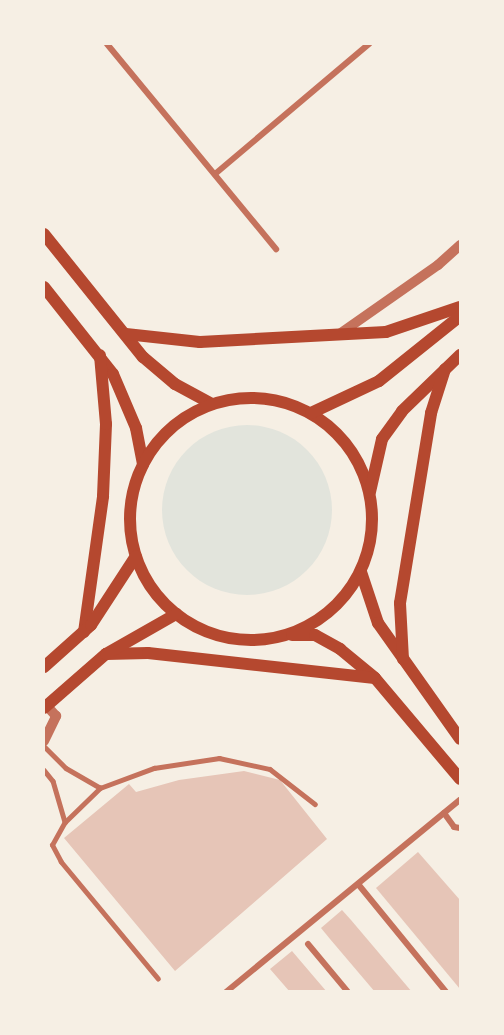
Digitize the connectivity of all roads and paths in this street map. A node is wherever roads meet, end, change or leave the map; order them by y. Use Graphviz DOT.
graph roads {
  1 [pos="107,44"];
  2 [pos="369,44"];
  3 [pos="215,174"];
  4 [pos="44,234"];
  5 [pos="460,245"];
  6 [pos="276,249"];
  7 [pos="44,287"];
  8 [pos="460,307"];
  9 [pos="460,316"];
  10 [pos="126,334"];
  11 [pos="338,335"];
  12 [pos="100,355"];
  13 [pos="460,355"];
  14 [pos="445,369"];
  15 [pos="213,404"];
  16 [pos="310,413"];
  17 [pos="143,464"];
  18 [pos="369,493"];
  19 [pos="136,556"];
  20 [pos="361,572"];
  21 [pos="176,615"];
  22 [pos="84,632"];
  23 [pos="288,636"];
  24 [pos="106,654"];
  25 [pos="403,659"];
  26 [pos="44,667"];
  27 [pos="375,678"];
  28 [pos="45,706"];
  29 [pos="460,739"];
  30 [pos="44,741"];
  31 [pos="44,746"];
  32 [pos="44,770"];
  33 [pos="460,779"];
  34 [pos="100,788"];
  35 [pos="460,800"];
  36 [pos="315,804"];
  37 [pos="444,813"];
  38 [pos="65,822"];
  39 [pos="460,828"];
  40 [pos="358,884"];
  41 [pos="308,944"];
  42 [pos="158,979"];
  43 [pos="226,992"];
  44 [pos="348,992"];
  45 [pos="446,992"];
  1 -- 3 [label="street"];
  2 -- 3 [label="street"];
  3 -- 6 [label="street"];
  4 -- 10 [label="main road"];
  5 -- 11 [label="street"];
  7 -- 12 [label="main road"];
  8 -- 11 [label="main road"];
  9 -- 16 [label="main road"];
  10 -- 11 [label="main road"];
  10 -- 15 [label="main road"];
  12 -- 17 [label="main road"];
  12 -- 22 [label="main road"];
  13 -- 14 [label="main road"];
  14 -- 18 [label="main road"];
  14 -- 25 [label="main road"];
  15 -- 16 [label="main road"];
  15 -- 17 [label="main road"];
  16 -- 18 [label="main road"];
  17 -- 19 [label="main road"];
  18 -- 20 [label="main road"];
  19 -- 21 [label="main road"];
  19 -- 22 [label="main road"];
  20 -- 23 [label="main road"];
  20 -- 25 [label="main road"];
  21 -- 23 [label="main road"];
  21 -- 24 [label="main road"];
  22 -- 26 [label="main road"];
  23 -- 27 [label="main road"];
  24 -- 27 [label="main road"];
  24 -- 28 [label="main road"];
  25 -- 29 [label="main road"];
  27 -- 33 [label="main road"];
  28 -- 30 [label="street"];
  31 -- 34 [label="lane"];
  32 -- 38 [label="lane"];
  34 -- 36 [label="lane"];
  34 -- 38 [label="lane"];
  35 -- 37 [label="street"];
  37 -- 39 [label="street"];
  37 -- 40 [label="street"];
  38 -- 42 [label="lane"];
  40 -- 43 [label="street"];
  40 -- 45 [label="street"];
  41 -- 44 [label="street"];
}
